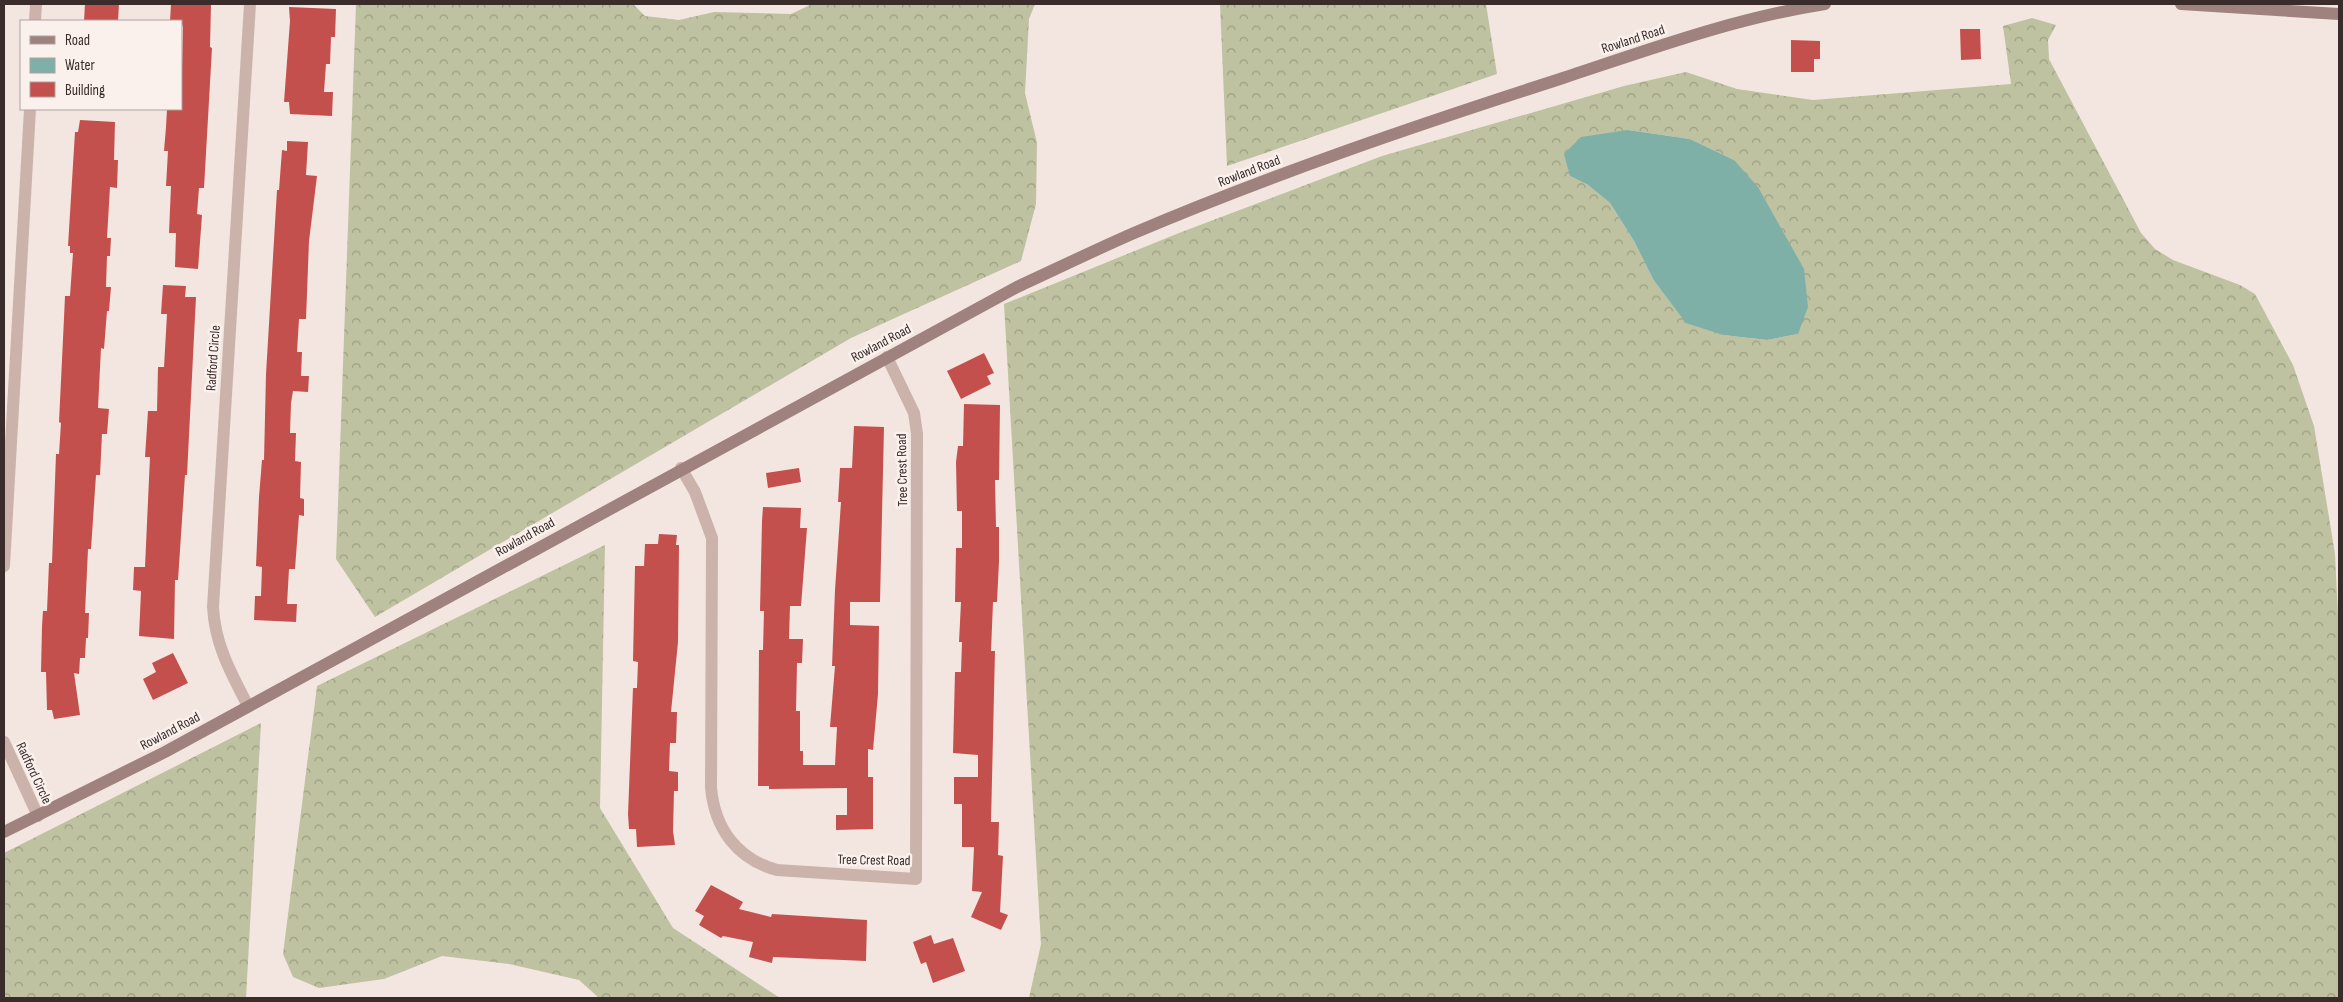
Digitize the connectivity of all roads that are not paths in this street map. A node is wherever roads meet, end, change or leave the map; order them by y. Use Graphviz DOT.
graph roads {
  1 [pos="36,4"];
  2 [pos="250,4"];
  3 [pos="1825,4"];
  4 [pos="2181,4"];
  5 [pos="2339,14"];
  6 [pos="35,20"];
  7 [pos="30,110"];
  8 [pos="887,357"];
  9 [pos="681,468"];
  10 [pos="4,566"];
  11 [pos="248,706"];
  12 [pos="4,742"];
  13 [pos="38,816"];
  14 [pos="4,832"];
  1 -- 6 [label="street"];
  2 -- 11 [label="street, Radford Circle"];
  3 -- 8 [label="street, Rowland Road"];
  4 -- 5 [label="street"];
  7 -- 10 [label="street"];
  8 -- 9 [label="street, Rowland Road"];
  8 -- 9 [label="street, Tree Crest Road"];
  9 -- 11 [label="street, Rowland Road"];
  11 -- 13 [label="street, Rowland Road"];
  12 -- 13 [label="street, Radford Circle"];
  13 -- 14 [label="street, Rowland Road"];
}
